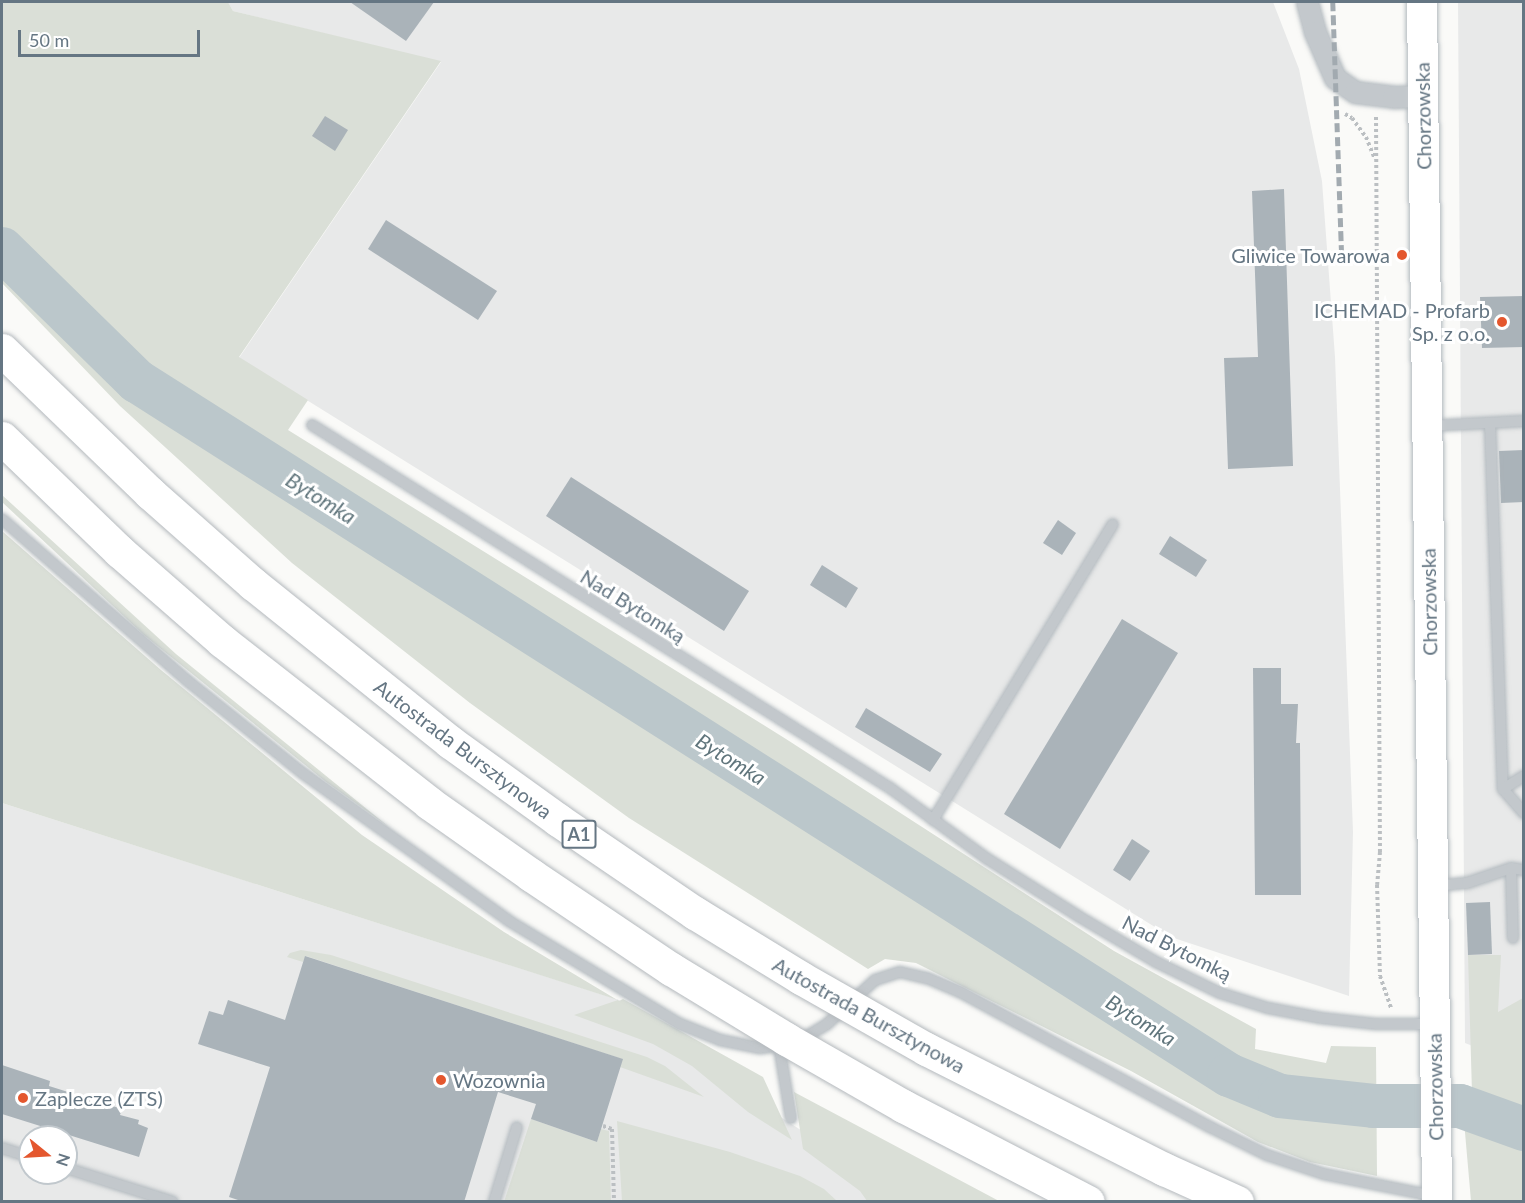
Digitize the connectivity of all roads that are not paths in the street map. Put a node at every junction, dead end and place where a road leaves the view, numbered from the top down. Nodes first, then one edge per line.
1 (1307, 2) edge
2 (1422, 2) edge
3 (1423, 96) junction
4 (2, 350) edge
5 (1524, 421) edge
6 (1490, 423) junction
7 (312, 425) dead end
8 (1427, 426) junction
9 (2, 438) edge
10 (2, 519) edge
11 (1113, 524) dead end
12 (1524, 776) edge
13 (1503, 789) junction
14 (1524, 813) edge
15 (933, 820) junction
16 (1511, 868) junction
17 (1524, 870) edge
18 (1433, 886) junction
19 (1513, 938) dead end
20 (1434, 1037) junction
21 (779, 1045) junction
22 (791, 1118) dead end
23 (517, 1127) dead end
24 (2, 1148) edge
25 (18, 1153) edge
26 (78, 1172) edge
27 (1437, 1191) edge
28 (173, 1202) edge
29 (494, 1202) edge
30 (1088, 1202) edge
31 (1237, 1202) edge

1 - 3 street
2 - 3 main road, Chorzowska
3 - 8 main road, Chorzowska
4 - 31 highway, Autostrada Bursztynowa / A1, bridge
5 - 6 lane
6 - 8 lane
6 - 13 lane
7 - 15 lane, Nad Bytomką
8 - 18 main road, Chorzowska
9 - 30 highway, bridge
10 - 21 lane
11 - 15 lane
12 - 13 lane
13 - 14 lane
15 - 20 lane, Nad Bytomką
16 - 17 lane
16 - 18 lane
16 - 19 lane
18 - 20 main road, Chorzowska
20 - 27 main road, Chorzowska
21 - 22 lane
21 - 27 lane
23 - 29 lane
24 - 25 lane
26 - 28 lane

